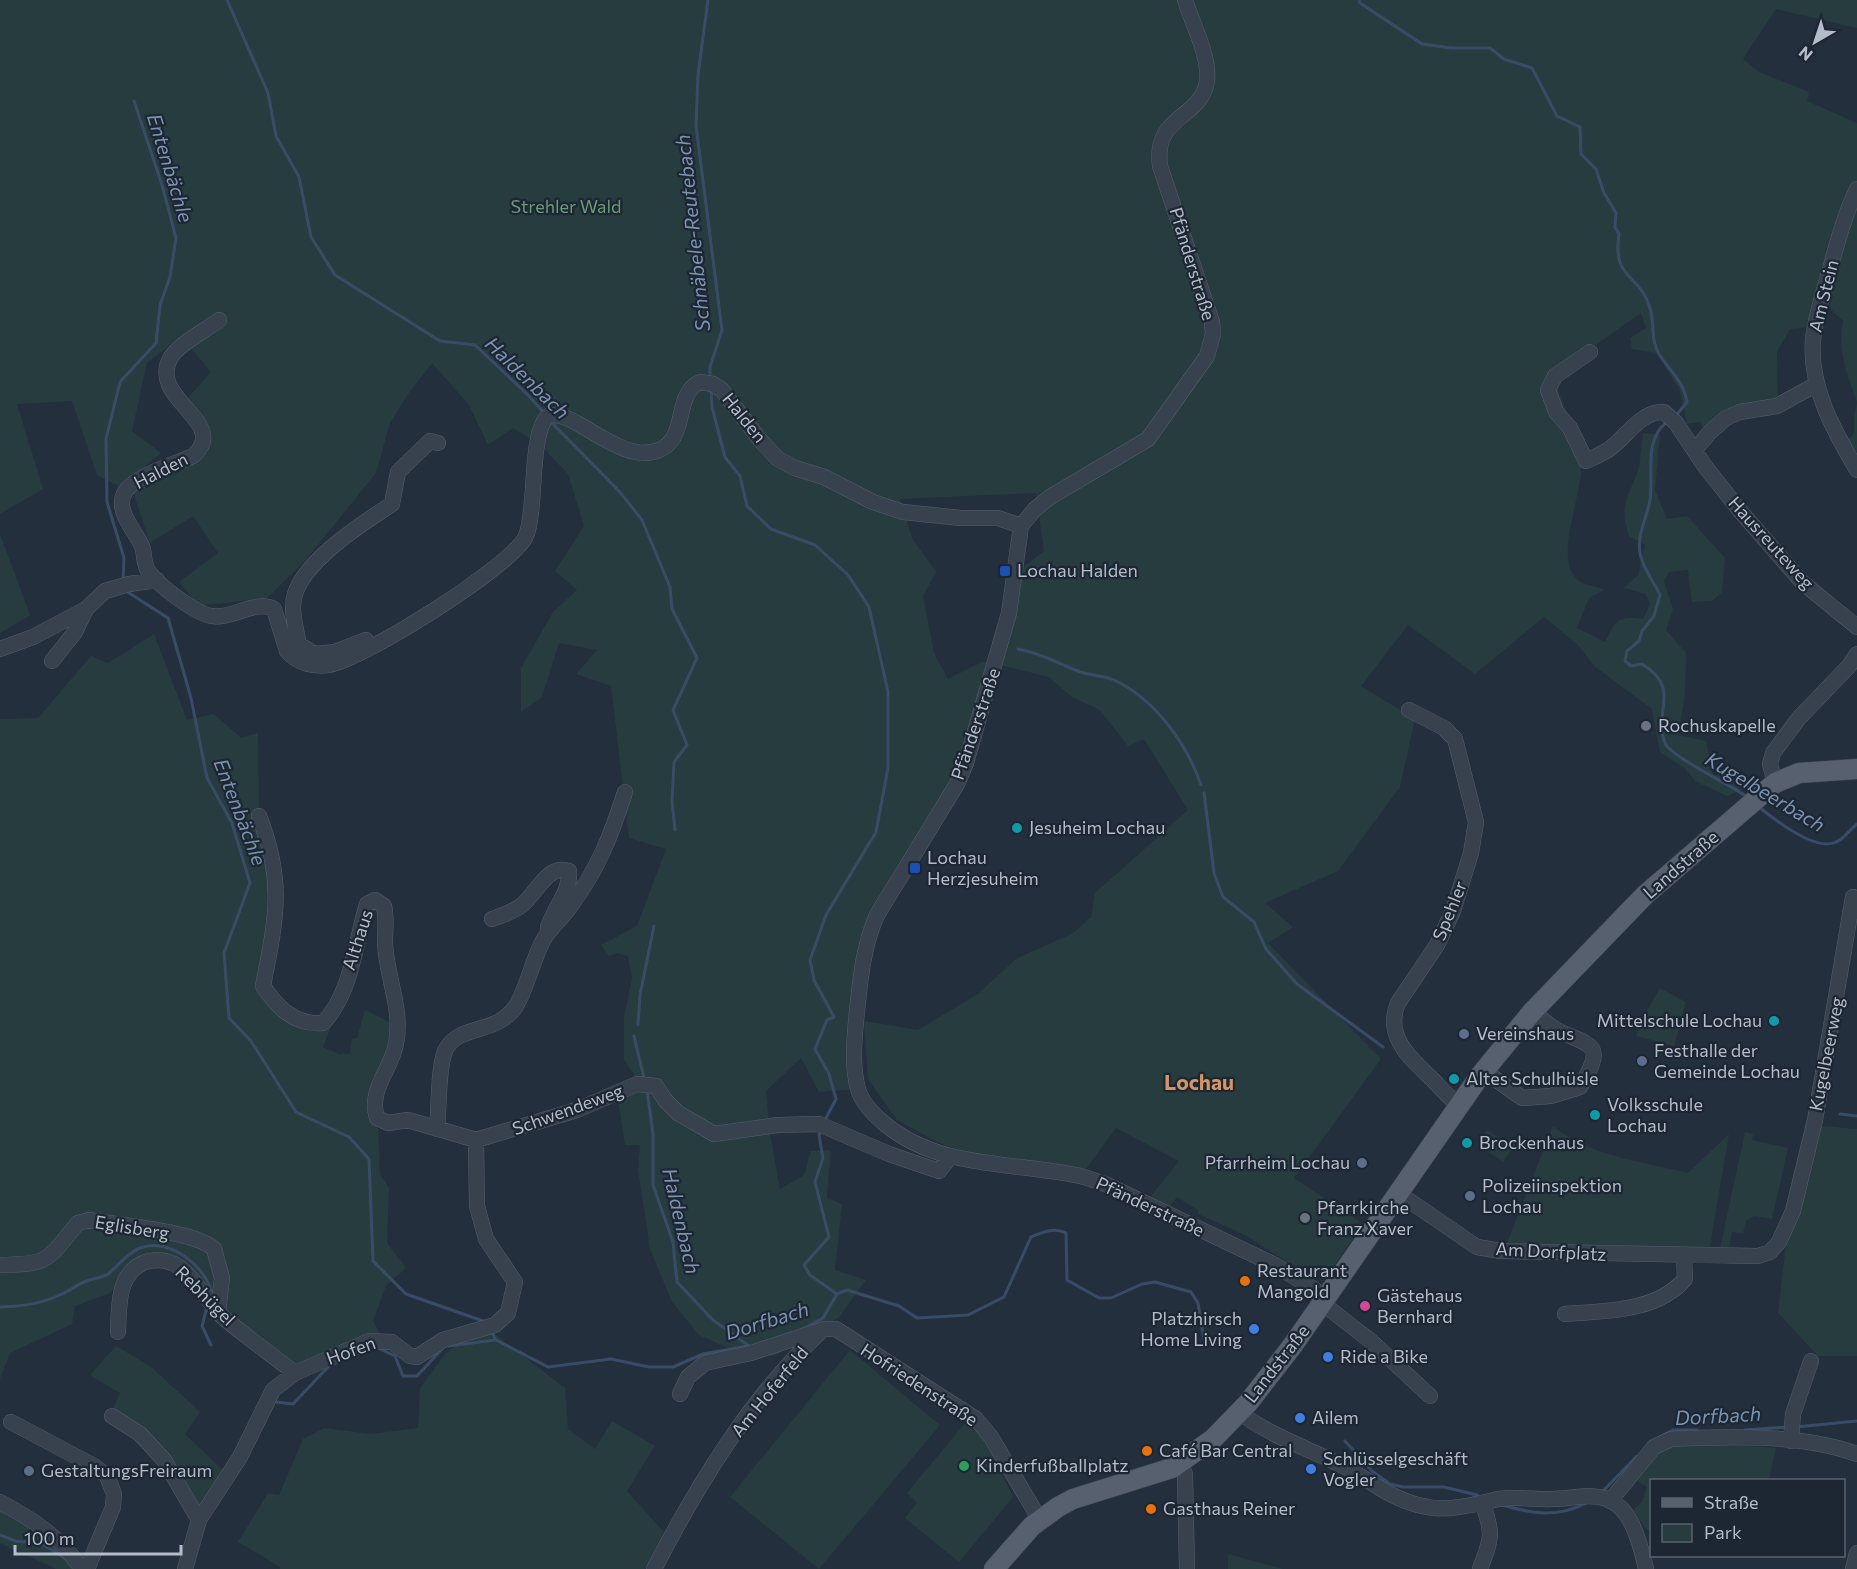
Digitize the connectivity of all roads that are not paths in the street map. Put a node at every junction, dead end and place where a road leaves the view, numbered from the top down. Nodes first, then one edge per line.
1 (1185, 0) edge
2 (1857, 189) edge
3 (219, 320) dead end
4 (1590, 352) dead end
5 (1817, 384) junction
6 (438, 443) dead end
7 (1695, 450) junction
8 (1857, 470) edge
9 (1021, 526) junction
10 (157, 580) junction
11 (86, 609) junction
12 (1857, 627) edge
13 (387, 637) junction
14 (0, 649) edge
15 (1857, 654) edge
16 (52, 661) dead end
17 (1409, 710) dead end
18 (1857, 769) edge
19 (1775, 783) junction
20 (625, 792) dead end
21 (259, 816) dead end
22 (1854, 897) dead end
23 (492, 919) dead end
24 (546, 936) junction
25 (1532, 1012) junction
26 (1484, 1071) junction
27 (1459, 1105) junction
28 (438, 1129) junction
29 (476, 1140) junction
30 (950, 1157) junction
31 (1398, 1193) junction
32 (1793, 1210) joint
33 (1684, 1256) junction
34 (0, 1265) edge
35 (1324, 1302) junction
36 (212, 1304) junction
37 (1565, 1314) dead end
38 (824, 1329) junction
39 (118, 1332) dead end
40 (1811, 1361) dead end
41 (296, 1372) junction
42 (680, 1394) dead end
43 (1430, 1396) dead end
44 (1239, 1412) junction
45 (112, 1416) dead end
46 (11, 1422) dead end
47 (1791, 1432) junction
48 (1857, 1454) edge
49 (1180, 1463) junction
50 (1611, 1501) junction
51 (0, 1502) edge
52 (1483, 1504) junction
53 (199, 1520) junction
54 (1040, 1520) junction
55 (1857, 1553) edge
56 (82, 1569) edge
57 (87, 1569) edge
58 (185, 1569) edge
59 (654, 1569) edge
60 (994, 1569) edge
61 (1187, 1569) edge
62 (1480, 1569) edge
63 (1646, 1569) edge
64 (1853, 1569) edge

1 - 9 street, Pfänderstraße
2 - 5 street, Am Stein
3 - 10 street, Halden
4 - 7 street, Hausreuteweg
5 - 7 street
5 - 8 street, Am Stein
6 - 13 street, Halden
7 - 12 street, Hausreuteweg
9 - 13 street, Halden
9 - 30 street, Pfänderstraße
10 - 11 street
10 - 13 street, Halden
11 - 14 street
11 - 16 street
15 - 19 street
17 - 27 street, Spehler
18 - 19 main road, Landstraße
19 - 25 main road, Landstraße
20 - 24 street
21 - 28 street, Althaus
22 - 32 street, Kugelbeerweg
23 - 24 street
24 - 28 street
25 - 26 main road, Landstraße
25 - 26 street
26 - 27 main road, Landstraße
27 - 31 main road, Landstraße
28 - 29 street, Althaus
29 - 30 street, Schwendeweg
29 - 41 street, Hofen
30 - 35 street, Pfänderstraße
31 - 33 street, Am Dorfplatz
31 - 35 main road, Landstraße
32 - 33 street, Am Dorfplatz
33 - 37 street
34 - 36 street, Eglisberg
35 - 43 street, Pfänderstraße
35 - 44 main road, Landstraße
36 - 39 street, Rebhügel
36 - 41 street, Rebhügel
38 - 42 street, Am Hoferfeld
38 - 54 street, Hofriedenstraße
38 - 59 street, Am Hoferfeld
40 - 47 street
41 - 53 street, Hofen
44 - 49 main road, Landstraße
44 - 52 street
45 - 53 street
46 - 57 street
47 - 48 street
47 - 50 street
49 - 54 main road, Landstraße
49 - 61 street
50 - 52 street
50 - 63 street
51 - 56 street
52 - 62 street
53 - 58 street, Hofen
54 - 60 main road
55 - 64 street

